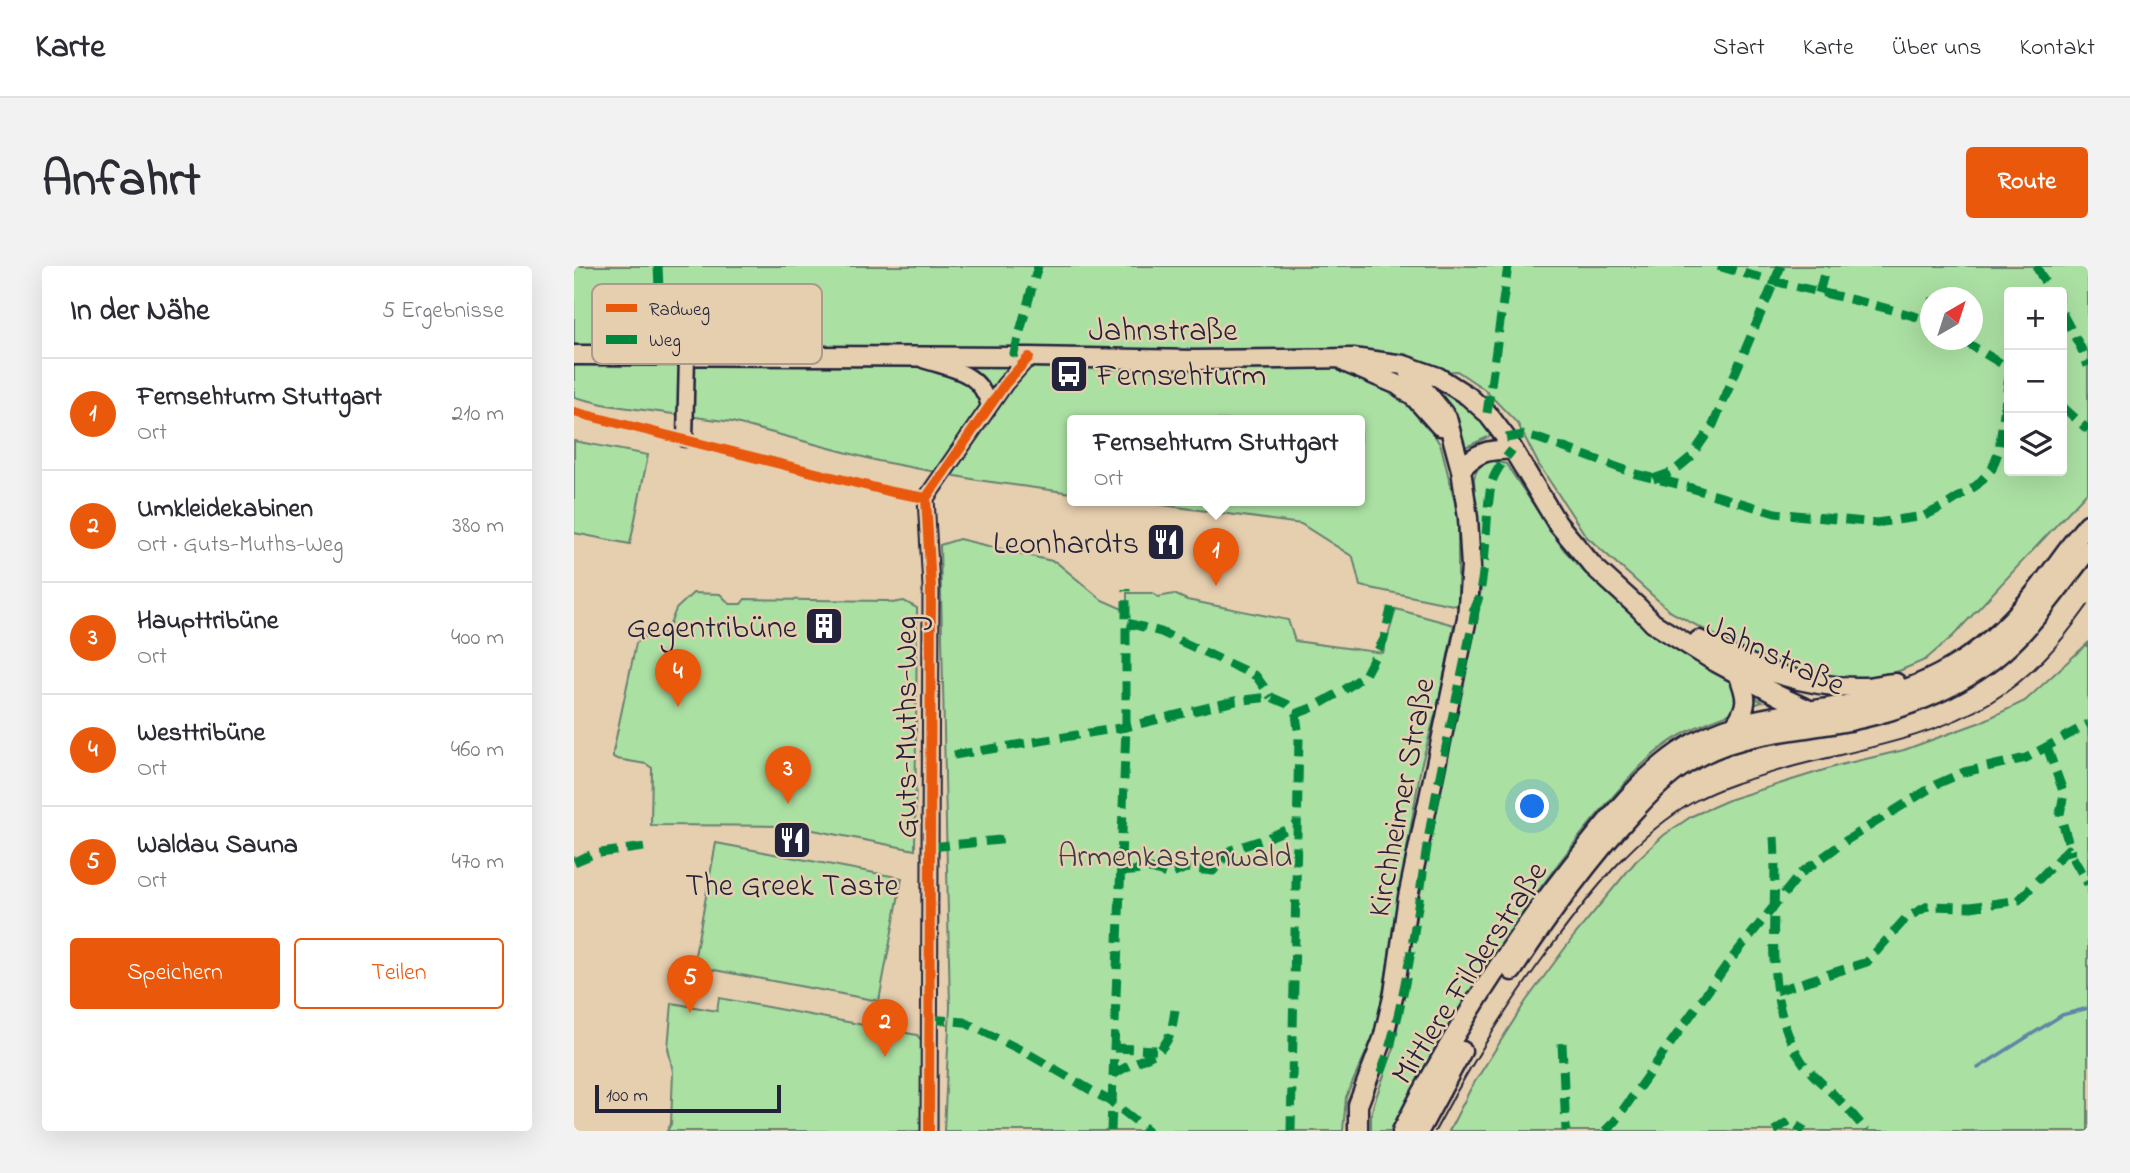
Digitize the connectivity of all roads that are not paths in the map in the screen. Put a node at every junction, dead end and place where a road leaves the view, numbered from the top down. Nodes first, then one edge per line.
1 (574, 355) edge
2 (592, 355) edge
3 (822, 357) edge
4 (916, 357) junction
5 (1029, 357) junction
6 (1336, 359) junction
7 (687, 364) edge
8 (1404, 365) junction
9 (989, 406) junction
10 (1450, 435) junction
11 (685, 439) dead end
12 (1512, 450) junction
13 (1461, 470) junction
14 (2088, 524) edge
15 (2088, 550) edge
16 (1639, 607) junction
17 (1739, 676) junction
18 (1913, 687) junction
19 (1808, 710) junction
20 (1850, 721) junction
21 (1735, 725) junction
22 (929, 1131) edge
23 (1358, 1131) edge
24 (1402, 1131) edge
25 (1419, 1131) edge

1 - 2 main road, Jahnstraße
3 - 4 main road, Jahnstraße
4 - 5 main road, Jahnstraße
4 - 9 street
5 - 6 main road, Jahnstraße
5 - 9 street, Guts-Muths-Weg
6 - 8 main road, Jahnstraße
6 - 10 main road, Kirchheimer Straße
7 - 11 street
8 - 10 main road, Kirchheimer Straße
8 - 12 main road, Jahnstraße
9 - 22 street, Guts-Muths-Weg
10 - 13 main road, Kirchheimer Straße
12 - 13 main road
12 - 16 main road, Jahnstraße
13 - 23 main road, Kirchheimer Straße
14 - 18 main road
15 - 20 main road, Jahnstraße
16 - 17 main road, Jahnstraße
16 - 18 main road, Jahnstraße
17 - 19 main road, Jahnstraße
17 - 21 main road
18 - 19 main road, Mittlere Filderstraße
19 - 20 main road, Jahnstraße
19 - 21 main road, Mittlere Filderstraße
20 - 25 main road, Mittlere Filderstraße
21 - 24 main road, Mittlere Filderstraße

